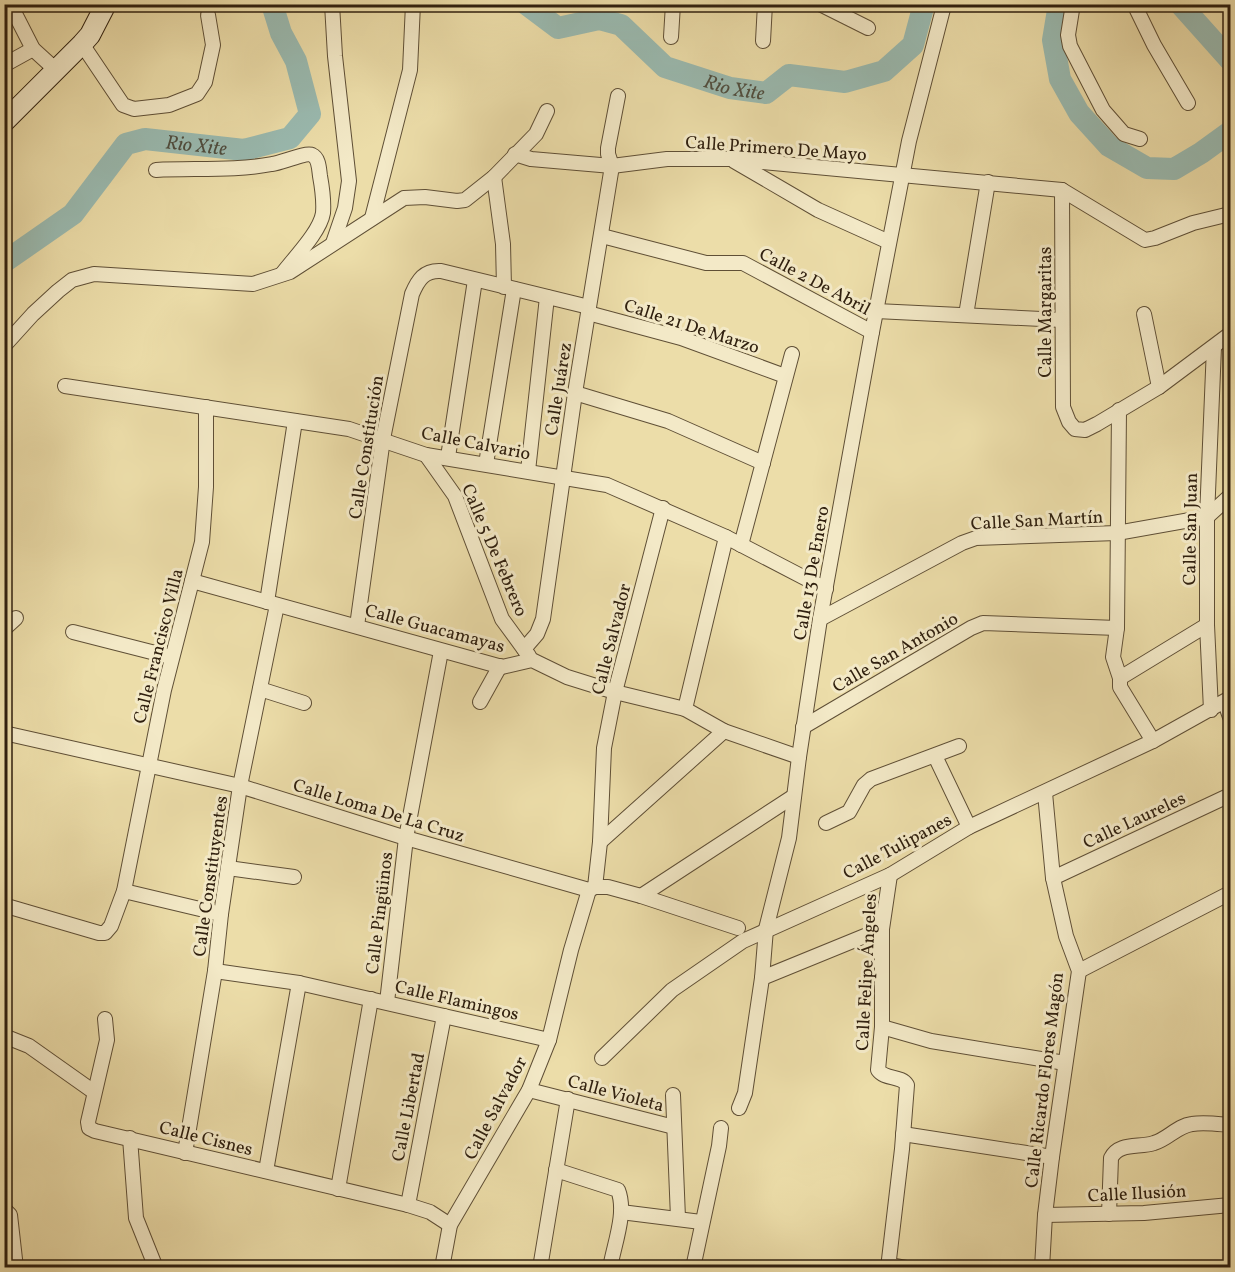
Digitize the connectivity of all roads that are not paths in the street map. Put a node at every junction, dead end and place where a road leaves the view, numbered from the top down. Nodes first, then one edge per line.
1 (10, 4) edge
2 (106, 4) edge
3 (332, 4) edge
4 (414, 4) edge
5 (673, 4) edge
6 (765, 4) edge
7 (820, 4) edge
8 (1073, 4) edge
9 (1134, 4) edge
10 (944, 9) dead end
11 (208, 15) dead end
12 (868, 28) dead end
13 (671, 37) dead end
14 (763, 42) dead end
15 (82, 44) junction
16 (33, 49) junction
17 (4, 65) edge
18 (56, 70) junction
19 (618, 96) dead end
20 (1188, 103) dead end
21 (547, 111) dead end
22 (4, 122) edge
23 (1140, 139) dead end
24 (515, 154) junction
25 (730, 159) junction
26 (612, 166) junction
27 (156, 170) dead end
28 (902, 176) junction
29 (494, 177) junction
30 (988, 182) junction
31 (1062, 190) junction
32 (1230, 214) edge
33 (372, 218) junction
34 (602, 236) junction
35 (889, 242) junction
36 (333, 243) junction
37 (421, 276) joint
38 (279, 277) junction
39 (475, 280) junction
40 (509, 288) junction
41 (547, 297) junction
42 (588, 310) junction
43 (876, 311) junction
44 (1144, 314) dead end
45 (966, 315) junction
46 (1062, 320) junction
47 (872, 332) junction
48 (1230, 334) edge
49 (4, 346) edge
50 (1214, 347) junction
51 (792, 354) dead end
52 (785, 376) junction
53 (65, 386) dead end
54 (1160, 387) junction
55 (575, 393) junction
56 (206, 407) junction
57 (1119, 410) junction
58 (295, 421) junction
59 (383, 439) junction
60 (426, 455) junction
61 (448, 457) junction
62 (486, 464) junction
63 (763, 464) junction
64 (528, 471) junction
65 (563, 477) junction
66 (1230, 496) edge
67 (663, 508) junction
68 (1207, 517) junction
69 (1117, 533) junction
70 (726, 537) junction
71 (741, 545) junction
72 (192, 581) junction
73 (826, 589) junction
74 (272, 603) junction
75 (15, 618) dead end
76 (820, 619) junction
77 (1207, 625) junction
78 (357, 626) junction
79 (1117, 628) junction
80 (4, 629) edge
81 (73, 632) dead end
82 (441, 651) junction
83 (528, 654) junction
84 (171, 657) junction
85 (500, 666) junction
86 (1120, 678) junction
87 (260, 689) junction
88 (615, 692) junction
89 (1228, 701) edge
90 (480, 702) dead end
91 (304, 704) dead end
92 (685, 709) junction
93 (1211, 710) junction
94 (1230, 717) edge
95 (803, 727) junction
96 (724, 730) junction
97 (4, 733) edge
98 (1153, 741) junction
99 (958, 746) dead end
100 (934, 756) junction
101 (799, 757) junction
102 (148, 766) junction
103 (240, 786) junction
104 (1045, 793) junction
105 (1230, 795) edge
106 (794, 796) junction
107 (826, 823) dead end
108 (969, 827) junction
109 (406, 838) junction
110 (600, 842) junction
111 (228, 868) junction
112 (890, 874) junction
113 (294, 877) dead end
114 (1053, 879) junction
115 (592, 889) junction
116 (124, 891) junction
117 (1230, 892) edge
118 (641, 896) junction
119 (10, 907) dead end
120 (221, 914) junction
121 (738, 928) dead end
122 (766, 929) junction
123 (882, 929) junction
124 (215, 971) junction
125 (1079, 971) junction
126 (762, 978) junction
127 (299, 983) junction
128 (371, 999) junction
129 (387, 1002) junction
130 (444, 1016) junction
131 (105, 1019) dead end
132 (882, 1028) junction
133 (4, 1036) edge
134 (549, 1040) junction
135 (602, 1058) dead end
136 (1065, 1063) junction
137 (529, 1090) junction
138 (94, 1092) junction
139 (673, 1095) dead end
140 (568, 1099) junction
141 (739, 1108) dead end
142 (1230, 1125) edge
143 (674, 1126) junction
144 (721, 1128) dead end
145 (903, 1134) junction
146 (130, 1138) junction
147 (184, 1153) junction
148 (1052, 1156) junction
149 (556, 1170) junction
150 (266, 1171) junction
151 (338, 1189) junction
152 (408, 1205) junction
153 (1230, 1205) edge
154 (5, 1209) edge
155 (621, 1212) junction
156 (1109, 1214) junction
157 (1045, 1215) junction
158 (678, 1218) junction
159 (701, 1222) junction
160 (450, 1225) junction
161 (889, 1266) edge
162 (16, 1268) edge
163 (156, 1268) edge
164 (442, 1268) edge
165 (540, 1268) edge
166 (610, 1268) edge
167 (693, 1268) edge
168 (906, 1268) edge
169 (1042, 1268) edge

1 - 16 street
2 - 15 street
3 - 36 street
4 - 33 street
5 - 13 street
6 - 14 street
7 - 12 street
8 - 23 street
9 - 20 street
10 - 28 street, Calle 13 De Enero
11 - 15 street
15 - 18 street
16 - 17 street
16 - 18 street
18 - 22 street
19 - 26 street, Calle Juárez
21 - 24 street
24 - 26 street, Calle Primero De Mayo
24 - 29 street
25 - 26 street, Calle Primero De Mayo
25 - 28 street, Calle Primero De Mayo
25 - 35 street
26 - 34 street, Calle Juárez
27 - 38 street
28 - 30 street, Calle Primero De Mayo
28 - 35 street, Calle 13 De Enero
29 - 33 street
29 - 40 street
30 - 31 street, Calle Primero De Mayo
30 - 45 street
31 - 32 street, Calle Primero De Mayo
31 - 46 street, Calle Margaritas
33 - 36 street
34 - 42 street, Calle Juárez
34 - 47 street, Calle 2 De Abril
35 - 43 street, Calle 13 De Enero
36 - 38 street
37 - 39 street, Calle 21 De Marzo
37 - 59 street, Calle Constitución
38 - 49 street
39 - 40 street, Calle 21 De Marzo
39 - 61 street
40 - 41 street, Calle 21 De Marzo
40 - 62 street
41 - 42 street, Calle 21 De Marzo
41 - 64 street
42 - 52 street, Calle 21 De Marzo
42 - 55 street, Calle Juárez
43 - 45 street
43 - 47 street, Calle 13 De Enero
44 - 54 street
45 - 46 street
46 - 57 street, Calle Margaritas
47 - 73 street, Calle 13 De Enero
48 - 50 street
50 - 54 street
50 - 68 street, Calle San Juan
51 - 52 street
52 - 63 street
53 - 56 street, Calle Calvario
54 - 57 street
55 - 63 street
55 - 65 street, Calle Juárez
56 - 58 street, Calle Calvario
56 - 72 street, Calle Francisco Villa
57 - 69 street
58 - 59 street, Calle Calvario
58 - 74 street, Calle Constituyentes
59 - 60 street, Calle Calvario
59 - 78 street, Calle Constitución
60 - 61 street, Calle Calvario
60 - 83 street, Calle 5 De Febrero
61 - 62 street, Calle Calvario
62 - 64 street, Calle Calvario
63 - 71 street
64 - 65 street, Calle Calvario
65 - 67 street, Calle Calvario
65 - 83 street, Calle Juárez
66 - 68 street
67 - 70 street, Calle Calvario
67 - 88 street, Calle Salvador
68 - 69 street, Calle San Martín
68 - 77 street, Calle San Juan
69 - 76 street, Calle San Martín
69 - 79 street
70 - 71 street, Calle Calvario
70 - 92 street
71 - 73 street, Calle Calvario
72 - 74 street, Calle Guacamayas
72 - 84 street, Calle Francisco Villa
73 - 76 street, Calle 13 De Enero
74 - 78 street, Calle Guacamayas
74 - 87 street, Calle Constituyentes
75 - 80 street
76 - 95 street, Calle 13 De Enero
77 - 86 street
77 - 93 street, Calle San Juan
78 - 82 street, Calle Guacamayas
79 - 86 street
79 - 95 street, Calle San Antonio
81 - 84 street
82 - 85 street, Calle Guacamayas
82 - 109 street, Calle Pingüinos
83 - 85 street, Calle Guacamayas
83 - 88 street
84 - 102 street, Calle Francisco Villa
85 - 90 street
86 - 98 street
87 - 91 street
87 - 103 street, Calle Constituyentes
88 - 92 street
88 - 110 street, Calle Salvador
89 - 93 street, Calle Tulipanes
89 - 94 street
92 - 96 street
93 - 98 street, Calle Tulipanes
95 - 101 street, Calle 13 De Enero
96 - 101 street
96 - 110 street
97 - 102 street, Calle Loma De La Cruz
98 - 104 street, Calle Tulipanes
99 - 100 street
100 - 107 street
100 - 108 street
101 - 106 street, Calle 13 De Enero
102 - 103 street, Calle Loma De La Cruz
102 - 116 street, Calle Francisco Villa
103 - 109 street, Calle Loma De La Cruz
103 - 111 street, Calle Constituyentes
104 - 108 street, Calle Tulipanes
104 - 114 street, Calle Ricardo Flores Magón
105 - 114 street, Calle Laureles
106 - 118 street
106 - 122 street, Calle 13 De Enero
108 - 112 street, Calle Tulipanes
109 - 115 street, Calle Loma De La Cruz
109 - 129 street, Calle Pingüinos
110 - 115 street, Calle Salvador
111 - 113 street
111 - 120 street, Calle Constituyentes
112 - 122 street, Calle Tulipanes
112 - 123 street, Calle Felipe Ángeles
114 - 125 street, Calle Ricardo Flores Magón
115 - 118 street, Calle Loma De La Cruz
115 - 134 street, Calle Salvador
116 - 119 street, Calle Francisco Villa
116 - 120 street
117 - 125 street
118 - 121 street, Calle Loma De La Cruz
120 - 124 street, Calle Constituyentes
122 - 126 street, Calle 13 De Enero
122 - 135 street, Calle Tulipanes
123 - 126 street
123 - 132 street, Calle Felipe Ángeles
124 - 127 street, Calle Flamingos
124 - 147 street, Calle Constituyentes
125 - 136 street, Calle Ricardo Flores Magón
126 - 141 street, Calle 13 De Enero
127 - 128 street, Calle Flamingos
127 - 150 street
128 - 129 street, Calle Flamingos
128 - 151 street
129 - 130 street, Calle Flamingos
130 - 134 street, Calle Flamingos
130 - 152 street, Calle Libertad
131 - 138 street
132 - 136 street
132 - 145 street, Calle Felipe Ángeles
133 - 138 street
134 - 137 street, Calle Salvador
136 - 148 street, Calle Ricardo Flores Magón
137 - 140 street, Calle Violeta
137 - 160 street, Calle Salvador
138 - 146 street, Calle Cisnes
139 - 143 street
140 - 143 street, Calle Violeta
140 - 149 street
142 - 156 street
143 - 158 street, Calle Violeta
144 - 159 street
145 - 148 street
145 - 161 street, Calle Felipe Ángeles
146 - 147 street, Calle Cisnes
146 - 163 street
147 - 150 street, Calle Cisnes
148 - 157 street, Calle Ricardo Flores Magón
149 - 155 street
149 - 165 street
150 - 151 street, Calle Cisnes
151 - 152 street, Calle Cisnes
152 - 160 street, Calle Cisnes
153 - 156 street, Calle Ilusión
154 - 162 street
155 - 158 street
155 - 166 street
156 - 157 street, Calle Ilusión
157 - 169 street, Calle Ricardo Flores Magón
158 - 159 street
159 - 167 street
160 - 164 street, Calle Salvador
161 - 168 street

